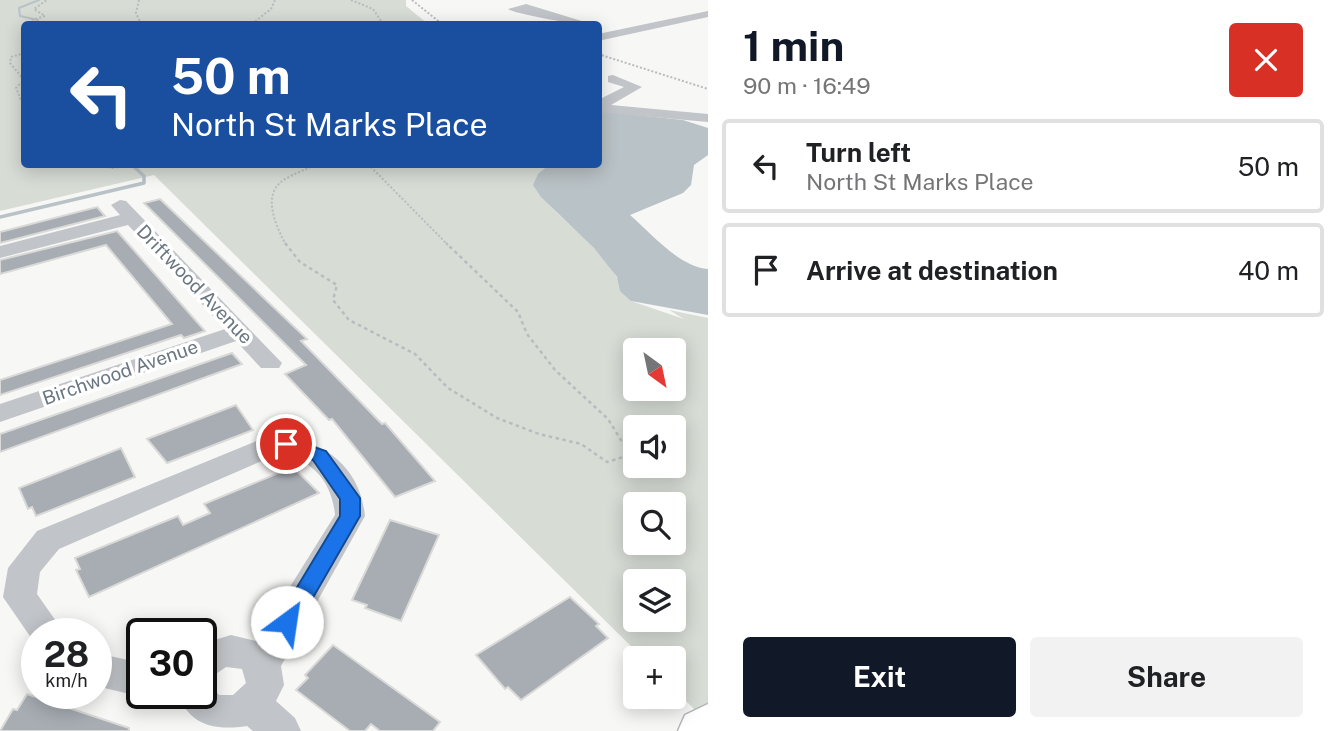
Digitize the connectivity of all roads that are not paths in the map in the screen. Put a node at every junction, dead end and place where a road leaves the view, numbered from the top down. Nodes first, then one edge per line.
1 (536, 11) dead end
2 (708, 15) edge
3 (571, 21) edge
4 (602, 31) edge
5 (614, 35) junction
6 (602, 37) edge
7 (613, 79) dead end
8 (602, 106) edge
9 (602, 108) edge
10 (708, 118) edge
11 (0, 252) edge
12 (240, 332) junction
13 (270, 363) dead end
14 (0, 413) edge
15 (36, 618) edge
16 (217, 654) edge
17 (262, 664) junction
18 (252, 705) junction
19 (210, 709) edge
20 (708, 727) edge
21 (281, 731) edge
22 (702, 731) edge

1 - 3 street
2 - 5 street
4 - 5 street
5 - 6 street
7 - 8 street
9 - 10 street
11 - 12 street, Driftwood Avenue
12 - 13 street, Driftwood Avenue
12 - 14 street, Birchwood Avenue
15 - 17 street
16 - 17 street
17 - 18 street
18 - 19 street
18 - 21 street
20 - 22 main road

